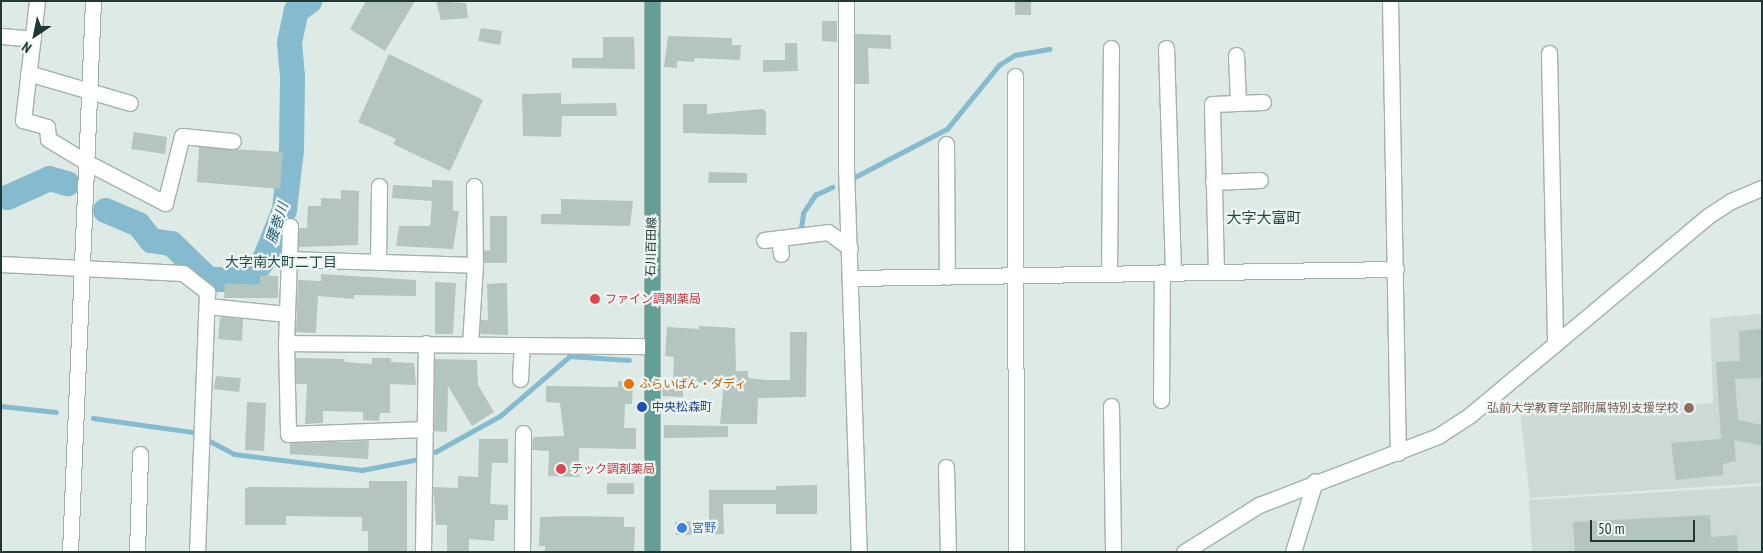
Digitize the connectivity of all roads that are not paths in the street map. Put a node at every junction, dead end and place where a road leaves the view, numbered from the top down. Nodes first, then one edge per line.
1 (37, 1) edge
2 (93, 1) edge
3 (652, 1) edge
4 (846, 1) edge
5 (1390, 1) edge
6 (1, 36) edge
7 (33, 39) junction
8 (1111, 48) dead end
9 (1166, 48) dead end
10 (1549, 53) dead end
11 (1236, 55) dead end
12 (28, 73) junction
13 (1015, 76) dead end
14 (90, 92) junction
15 (1263, 102) dead end
16 (130, 103) dead end
17 (1238, 103) junction
18 (233, 141) dead end
19 (946, 144) dead end
20 (88, 163) junction
21 (1260, 180) dead end
22 (1213, 182) junction
23 (379, 186) dead end
24 (474, 186) dead end
25 (1762, 188) edge
26 (290, 226) dead end
27 (779, 238) junction
28 (764, 240) dead end
29 (850, 248) junction
30 (781, 254) dead end
31 (288, 260) junction
32 (378, 262) junction
33 (1, 264) edge
34 (475, 265) junction
35 (82, 268) junction
36 (1396, 269) junction
37 (1216, 270) junction
38 (1167, 271) junction
39 (1110, 274) junction
40 (947, 276) junction
41 (1016, 276) junction
42 (852, 278) junction
43 (207, 306) junction
44 (287, 314) junction
45 (286, 343) junction
46 (426, 343) junction
47 (470, 344) junction
48 (522, 344) junction
49 (1555, 344) junction
50 (650, 346) junction
51 (520, 379) dead end
52 (1161, 400) dead end
53 (1111, 406) dead end
54 (424, 429) junction
55 (523, 433) dead end
56 (1398, 453) junction
57 (140, 454) dead end
58 (946, 467) dead end
59 (1315, 480) junction
60 (70, 552) edge
61 (137, 552) edge
62 (197, 552) edge
63 (423, 552) edge
64 (522, 552) edge
65 (652, 552) edge
66 (859, 552) edge
67 (948, 552) edge
68 (1016, 552) edge
69 (1113, 552) edge
70 (1184, 552) edge
71 (1293, 552) edge

1 - 7 street
2 - 14 street
3 - 50 main road, 石川百田線
4 - 29 street
5 - 36 street
6 - 7 street
7 - 12 street
8 - 39 street
9 - 38 street
10 - 49 street
11 - 17 street
12 - 14 street
12 - 20 street
13 - 41 street
14 - 16 street
14 - 20 street
15 - 17 street
17 - 22 street
18 - 20 street
19 - 40 street
20 - 35 street
21 - 22 street
22 - 37 street
23 - 32 street
24 - 34 street
25 - 49 street
26 - 31 street
27 - 28 street
27 - 29 street
27 - 30 street
29 - 42 street
31 - 32 street
31 - 44 street
32 - 34 street
33 - 35 street
34 - 47 street
35 - 43 street
35 - 60 street
36 - 37 street
36 - 56 street
37 - 38 street
38 - 39 street
38 - 52 street
39 - 41 street
40 - 41 street
40 - 42 street
41 - 68 street
42 - 66 street
43 - 44 street
43 - 62 street
44 - 45 street
45 - 46 street
45 - 54 street
46 - 47 street
46 - 54 street
47 - 48 street
48 - 50 street
48 - 51 street
49 - 56 street
50 - 65 main road, 石川百田線
53 - 69 street
54 - 63 street
55 - 64 street
56 - 59 street
57 - 61 street
58 - 67 street
59 - 70 street
59 - 71 street

